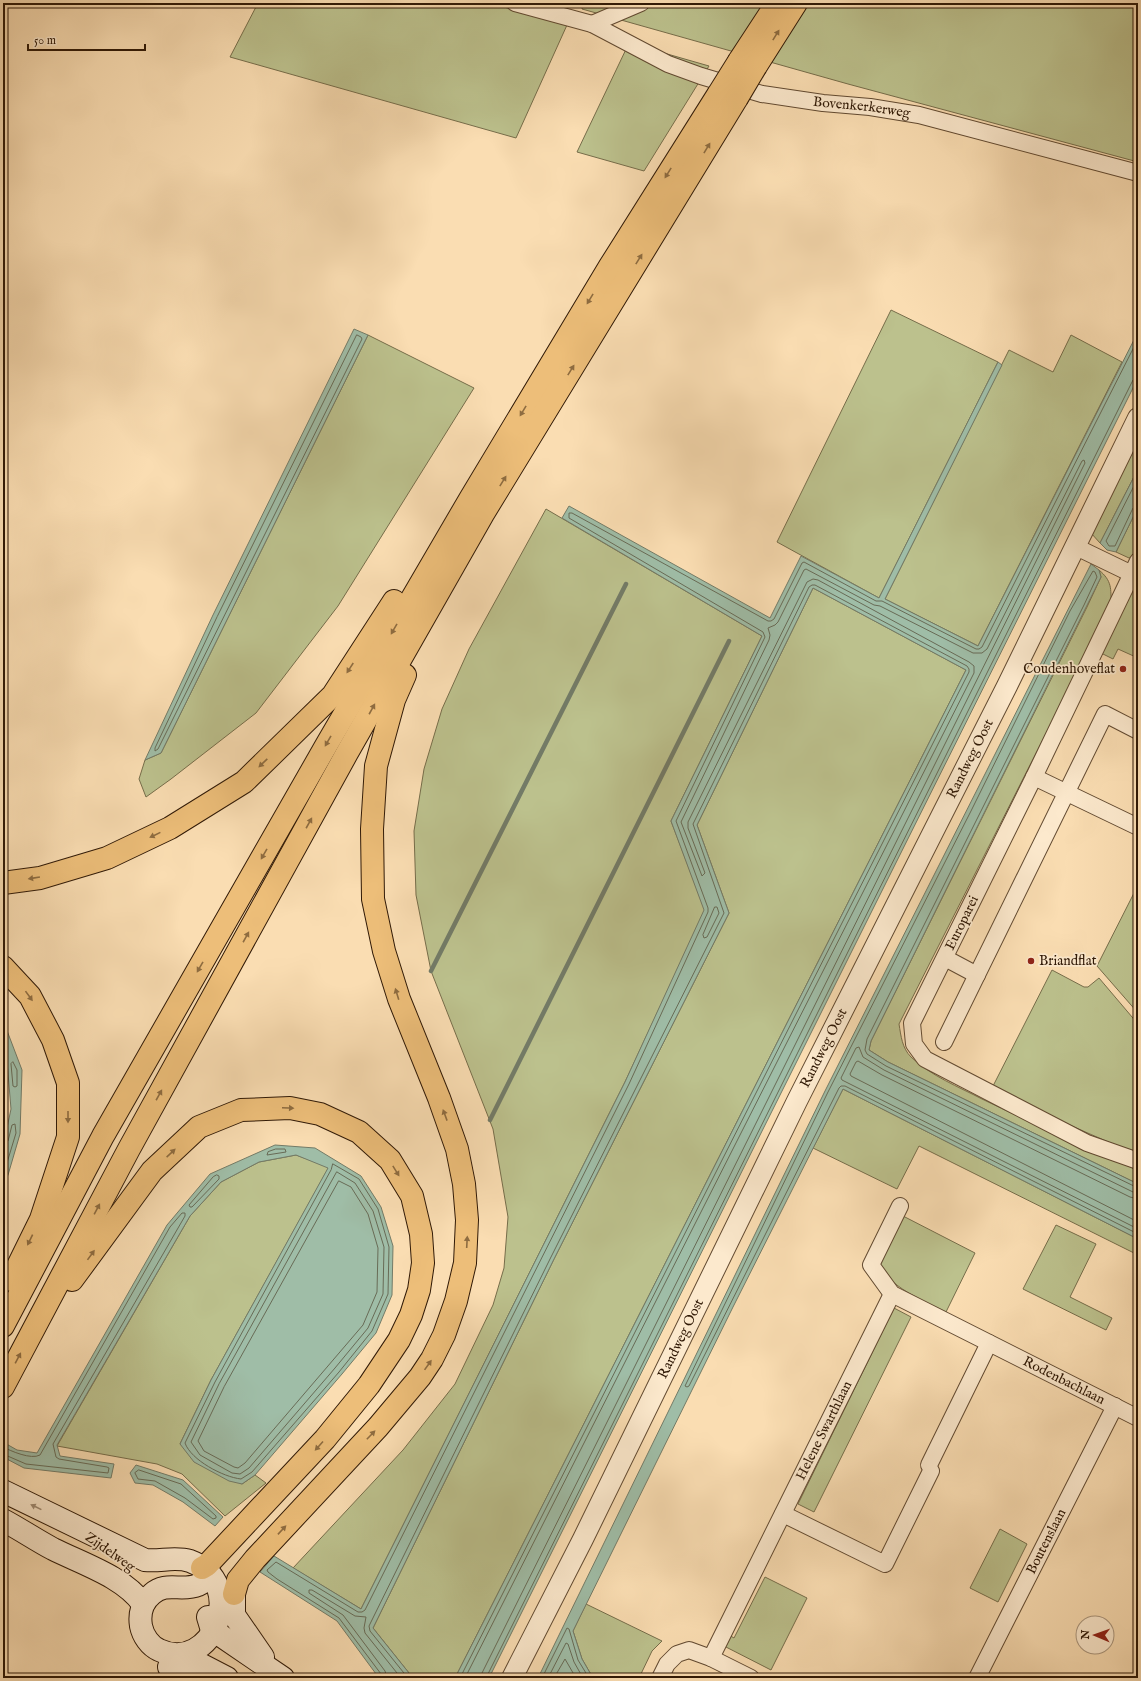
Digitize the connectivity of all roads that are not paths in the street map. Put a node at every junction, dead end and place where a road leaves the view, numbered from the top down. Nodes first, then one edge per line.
1 (515, 3) edge
2 (641, 3) edge
3 (777, 3) edge
4 (796, 3) edge
5 (592, 24) junction
6 (748, 64) junction
7 (1138, 173) edge
8 (1138, 418) edge
9 (476, 506) junction
10 (1074, 546) junction
11 (1135, 567) edge
12 (1138, 731) edge
13 (1034, 777) junction
14 (1068, 792) junction
15 (1138, 827) edge
16 (3, 883) edge
17 (945, 958) junction
18 (3, 967) edge
19 (977, 975) junction
20 (944, 1042) dead end
21 (1138, 1161) edge
22 (900, 1206) dead end
23 (892, 1294) junction
24 (3, 1296) edge
25 (3, 1326) edge
26 (33, 1330) junction
27 (989, 1343) junction
28 (3, 1387) edge
29 (1114, 1406) junction
30 (1138, 1418) edge
31 (3, 1491) edge
32 (783, 1514) junction
33 (3, 1520) edge
34 (153, 1569) junction
35 (206, 1579) junction
36 (135, 1602) junction
37 (217, 1623) junction
38 (192, 1657) junction
39 (711, 1658) junction
40 (278, 1674) edge
41 (227, 1678) edge
42 (237, 1678) edge
43 (512, 1678) edge
44 (660, 1678) edge
45 (750, 1678) edge
46 (977, 1678) edge

1 - 5 street, Bovenkerkerweg
2 - 5 street
3 - 6 highway
6 -> 4 highway
5 - 7 street, Bovenkerkerweg
6 - 9 highway, bridge
8 - 10 street, Randweg Oost
9 -> 16 highway
9 -> 25 highway
26 -> 9 highway
35 -> 9 highway
10 - 11 street, Europarei
10 - 43 street, Randweg Oost
11 - 13 street, Europarei
12 - 14 street
13 - 14 street
13 - 17 street, Europarei
14 - 15 street
14 - 19 street
17 - 19 street
17 - 21 street, Europarei
18 -> 24 highway
19 - 20 street
22 - 23 street
23 - 27 street, Rodenbachlaan
23 - 32 street, Helene Swarthlaan
28 -> 26 highway
26 -> 35 highway
27 - 29 street, Rodenbachlaan
27 - 32 street
29 - 30 street, Rodenbachlaan
29 - 46 street, Boutenslaan
34 -> 31 main road, Zijdelweg
32 - 39 street, Helene Swarthlaan
33 - 36 main road, Zijdelweg
34 - 35 main road
34 - 36 main road
35 - 36 main road
35 - 37 main road
35 - 40 main road
36 - 38 main road
37 - 38 main road
37 - 40 main road
38 - 41 main road
38 - 42 main road
39 - 44 street
39 - 45 street

